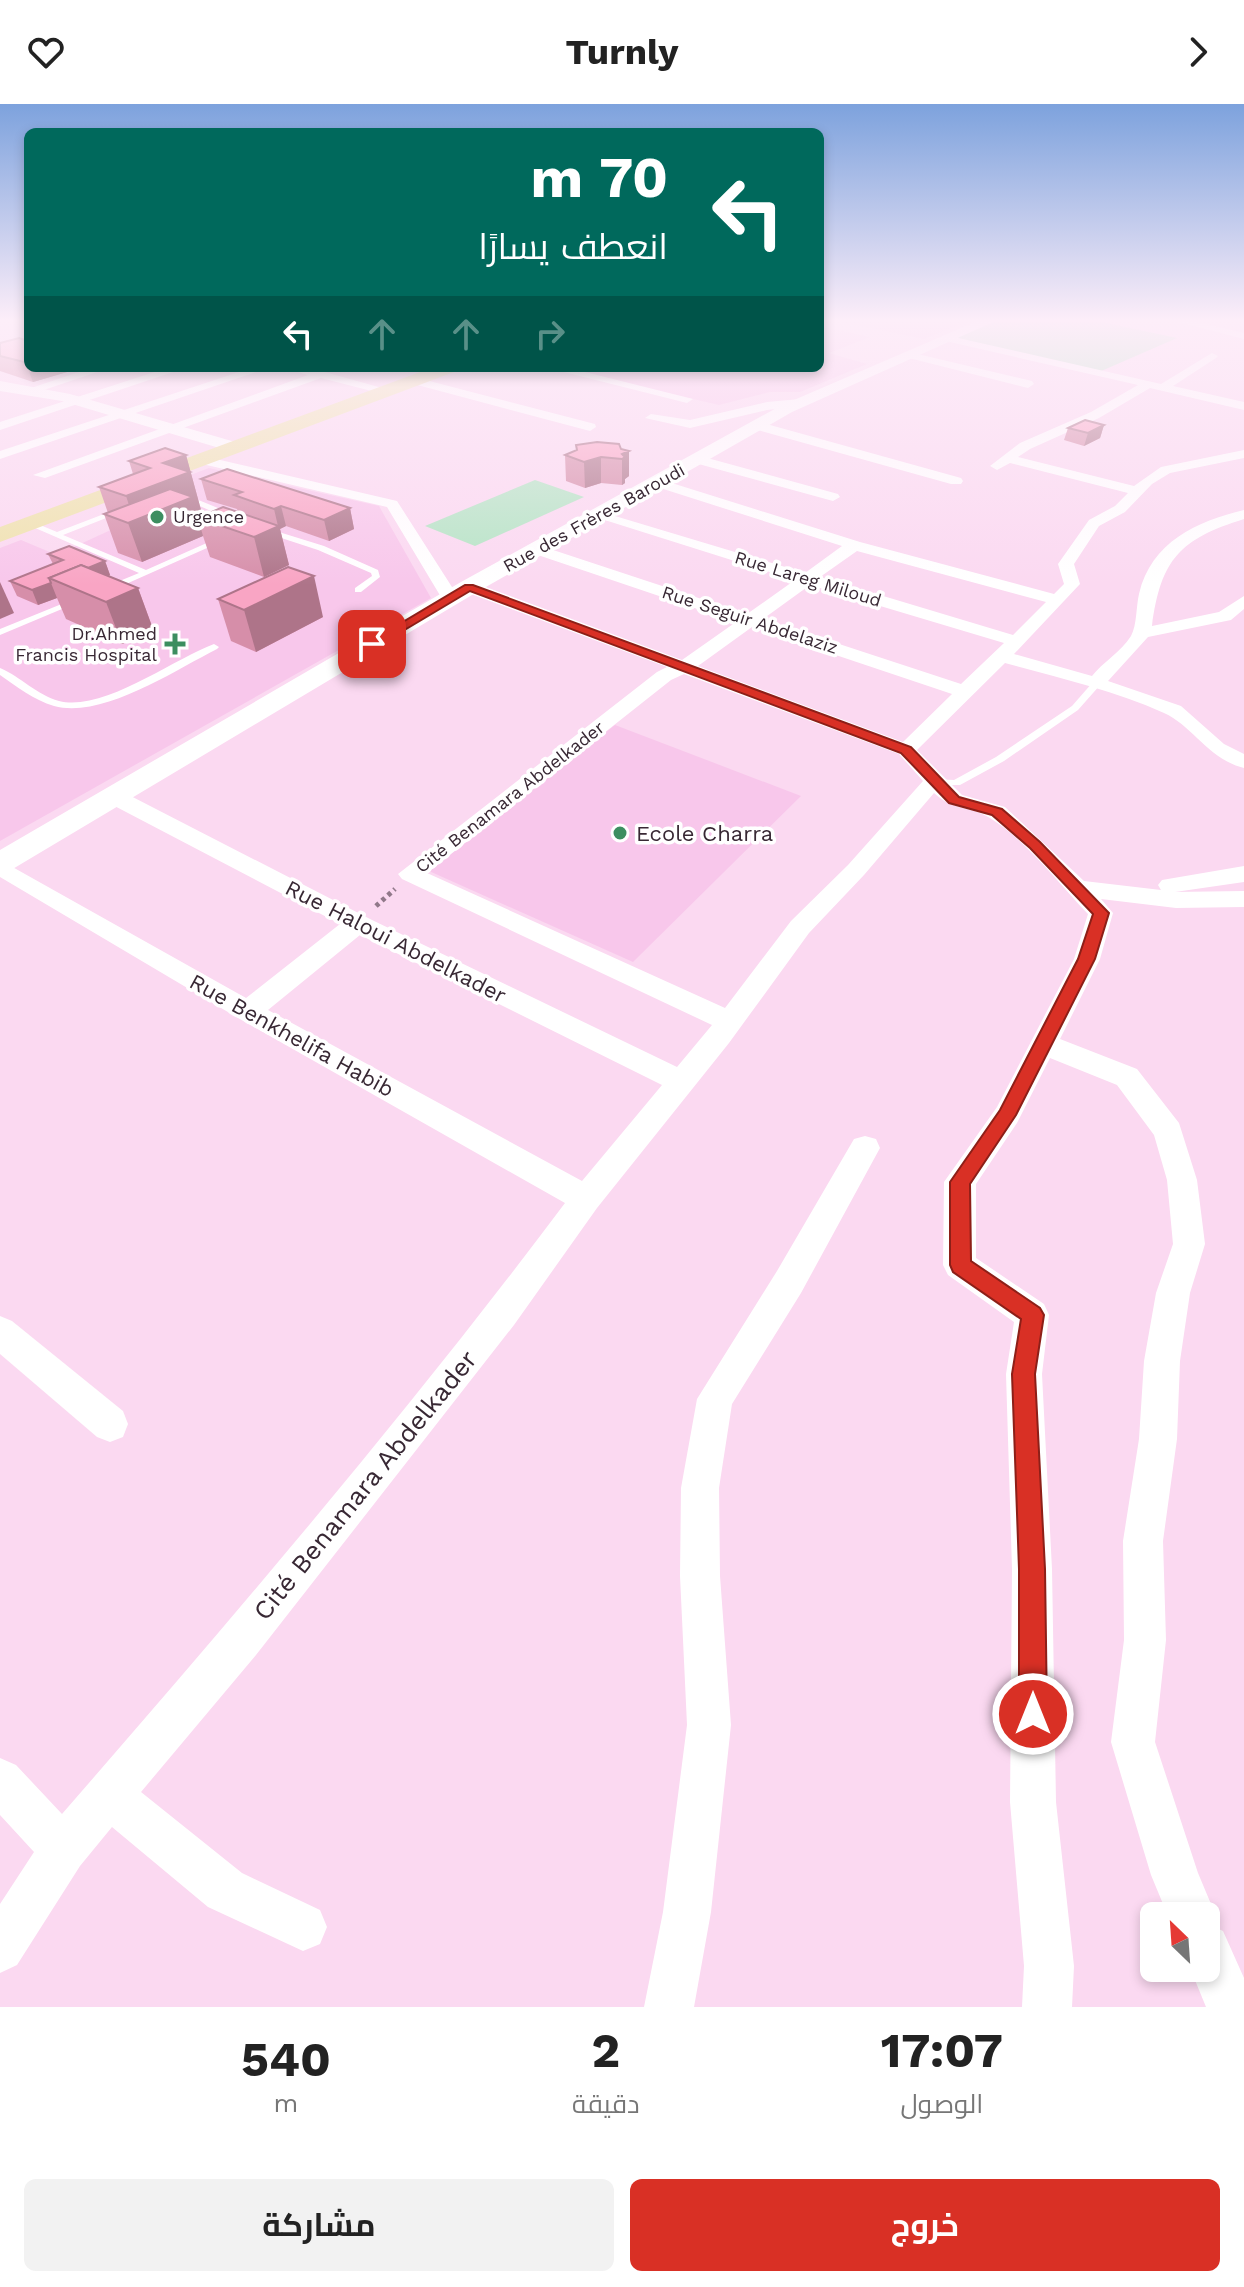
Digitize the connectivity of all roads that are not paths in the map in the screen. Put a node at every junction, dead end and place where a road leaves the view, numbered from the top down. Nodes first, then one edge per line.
1 (55, 408) edge
2 (92, 408) edge
3 (143, 408) edge
4 (227, 408) edge
5 (342, 408) edge
6 (526, 408) edge
7 (759, 408) edge
8 (791, 408) edge
9 (1107, 408) edge
10 (119, 416) junction
11 (651, 418) dead end
12 (0, 426) edge
13 (759, 426) junction
14 (590, 427) dead end
15 (165, 430) junction
16 (221, 453) junction
17 (1244, 454) edge
18 (0, 455) edge
19 (700, 460) junction
20 (40, 475) dead end
21 (956, 481) dead end
22 (659, 483) junction
23 (1138, 491) junction
24 (833, 497) dead end
25 (196, 501) dead end
26 (133, 507) edge
27 (1244, 514) edge
28 (600, 516) junction
29 (238, 520) edge
30 (30, 524) junction
31 (252, 526) edge
32 (0, 535) edge
33 (57, 535) junction
34 (226, 537) edge
35 (854, 545) junction
36 (535, 549) junction
37 (147, 573) junction
38 (808, 579) junction
39 (358, 590) dead end
40 (103, 591) edge
41 (460, 593) junction
42 (88, 597) edge
43 (1057, 600) junction
44 (1244, 601) edge
45 (1225, 616) junction
46 (752, 621) junction
47 (1244, 622) edge
48 (0, 632) edge
49 (1142, 633) junction
50 (214, 647) dead end
51 (1008, 648) junction
52 (686, 666) junction
53 (0, 671) edge
54 (1096, 684) junction
55 (965, 692) junction
56 (906, 750) junction
57 (1244, 762) edge
58 (935, 782) junction
59 (113, 796) junction
60 (0, 865) edge
61 (1244, 874) edge
62 (1077, 888) junction
63 (1148, 896) junction
64 (1244, 899) edge
65 (358, 923) junction
66 (248, 1011) junction
67 (729, 1021) junction
68 (1042, 1043) junction
69 (682, 1082) junction
70 (865, 1148) dead end
71 (586, 1199) junction
72 (0, 1332) edge
73 (110, 1424) dead end
74 (0, 1781) edge
75 (109, 1795) junction
76 (63, 1849) junction
77 (1186, 1902) edge
78 (303, 1927) dead end
79 (0, 1948) edge
80 (1220, 1981) edge
81 (669, 2007) edge
82 (1047, 2007) edge
83 (1231, 2007) edge

1 - 12 street
2 - 10 street
3 - 10 street
4 - 15 street
5 - 16 main road
6 - 14 street
7 - 11 street
8 - 13 street, Rue des Frères Baroudi
9 - 23 street
10 - 15 street
10 - 18 street
13 - 19 street, Rue des Frères Baroudi
13 - 21 street
15 - 16 street
15 - 20 street
16 - 30 main road
16 - 41 street
17 - 23 street
19 - 22 street, Rue des Frères Baroudi
19 - 24 street
22 - 28 street, Rue des Frères Baroudi
22 - 35 street
23 - 43 street
25 - 29 lane
26 - 33 lane
27 - 49 street
28 - 36 street, Rue des Frères Baroudi
28 - 38 street, Rue Lareg Miloud
30 - 32 main road
30 - 33 lane
31 - 39 lane
33 - 37 lane
34 - 37 lane
35 - 38 street, Cité Benamara Abdelkader
35 - 43 street
36 - 41 street, Rue des Frères Baroudi
36 - 46 street, Rue Seguir Abdelaziz
37 - 40 lane
38 - 46 street, Cité Benamara Abdelkader
38 - 51 street, Rue Lareg Miloud
41 - 52 street
41 - 59 street, Rue des Frères Baroudi
42 - 48 lane
43 - 51 street
44 - 45 street
45 - 47 street
45 - 49 street
46 - 52 street, Cité Benamara Abdelkader
46 - 55 street, Rue Seguir Abdelaziz
49 - 54 street
50 - 53 lane
51 - 54 street, Rue Lareg Miloud
51 - 55 street
52 - 56 street
52 - 67 street, Cité Benamara Abdelkader
54 - 57 street, Rue Lareg Miloud
54 - 58 lane
55 - 56 street
56 - 58 street
58 - 62 street
58 - 67 street, Cité Benamara Abdelkader
59 - 60 street, Rue des Frères Baroudi
59 - 65 street, Rue Haloui Abdelkader
60 - 66 street, Rue Benkhelifa Habib
61 - 63 street
62 - 63 street
62 - 68 street
63 - 64 street
65 - 66 street
65 - 69 street, Rue Haloui Abdelkader
66 - 71 street, Rue Benkhelifa Habib
67 - 69 street, Cité Benamara Abdelkader
68 - 77 street
68 - 82 street
69 - 71 street, Cité Benamara Abdelkader
70 - 81 street
71 - 75 street, Cité Benamara Abdelkader
72 - 73 street
74 - 76 street
75 - 76 street, Cité Benamara Abdelkader
75 - 78 street
76 - 79 street, Cité Benamara Abdelkader
80 - 83 street

